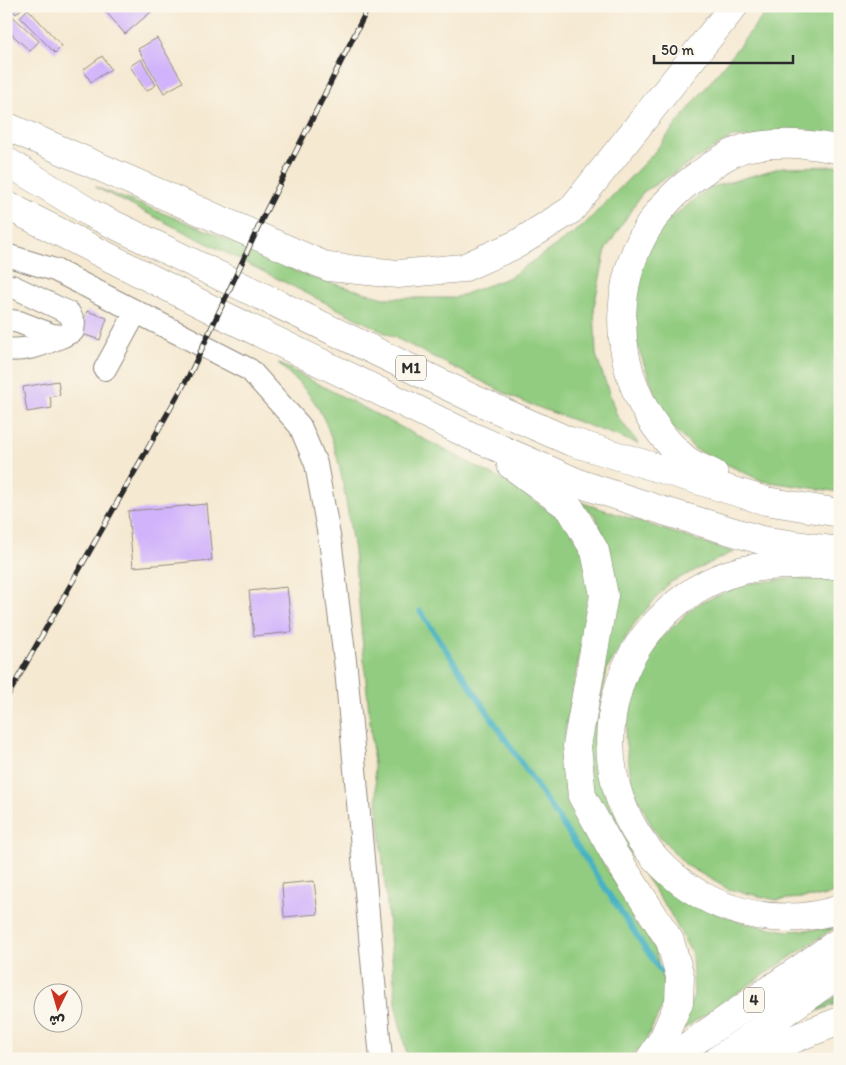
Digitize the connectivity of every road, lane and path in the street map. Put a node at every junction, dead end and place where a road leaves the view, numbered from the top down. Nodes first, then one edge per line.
1 (734, 6) edge
2 (6, 126) edge
3 (840, 150) edge
4 (6, 161) edge
5 (6, 205) edge
6 (6, 255) edge
7 (6, 286) edge
8 (136, 312) junction
9 (6, 320) edge
10 (63, 336) junction
11 (6, 350) edge
12 (105, 369) dead end
13 (469, 435) junction
14 (766, 501) junction
15 (840, 513) edge
16 (840, 551) edge
17 (840, 565) edge
18 (840, 909) edge
19 (840, 941) edge
20 (840, 973) edge
21 (376, 1008) junction
22 (840, 1021) edge
23 (381, 1059) edge
24 (396, 1059) edge
25 (650, 1059) edge
26 (669, 1059) edge
27 (719, 1059) edge
28 (750, 1059) edge

1 - 2 main road
3 - 14 main road
4 - 14 main road, M1
5 - 13 main road, M1
6 - 8 street
7 - 10 street
8 - 12 street
8 - 21 street
9 - 10 street
10 - 11 street
13 - 16 main road, M1
13 - 25 main road
14 - 15 main road, M1
17 - 18 main road
19 - 26 main road, 4
20 - 27 main road, 4
21 - 23 street
21 - 24 street
22 - 28 main road

